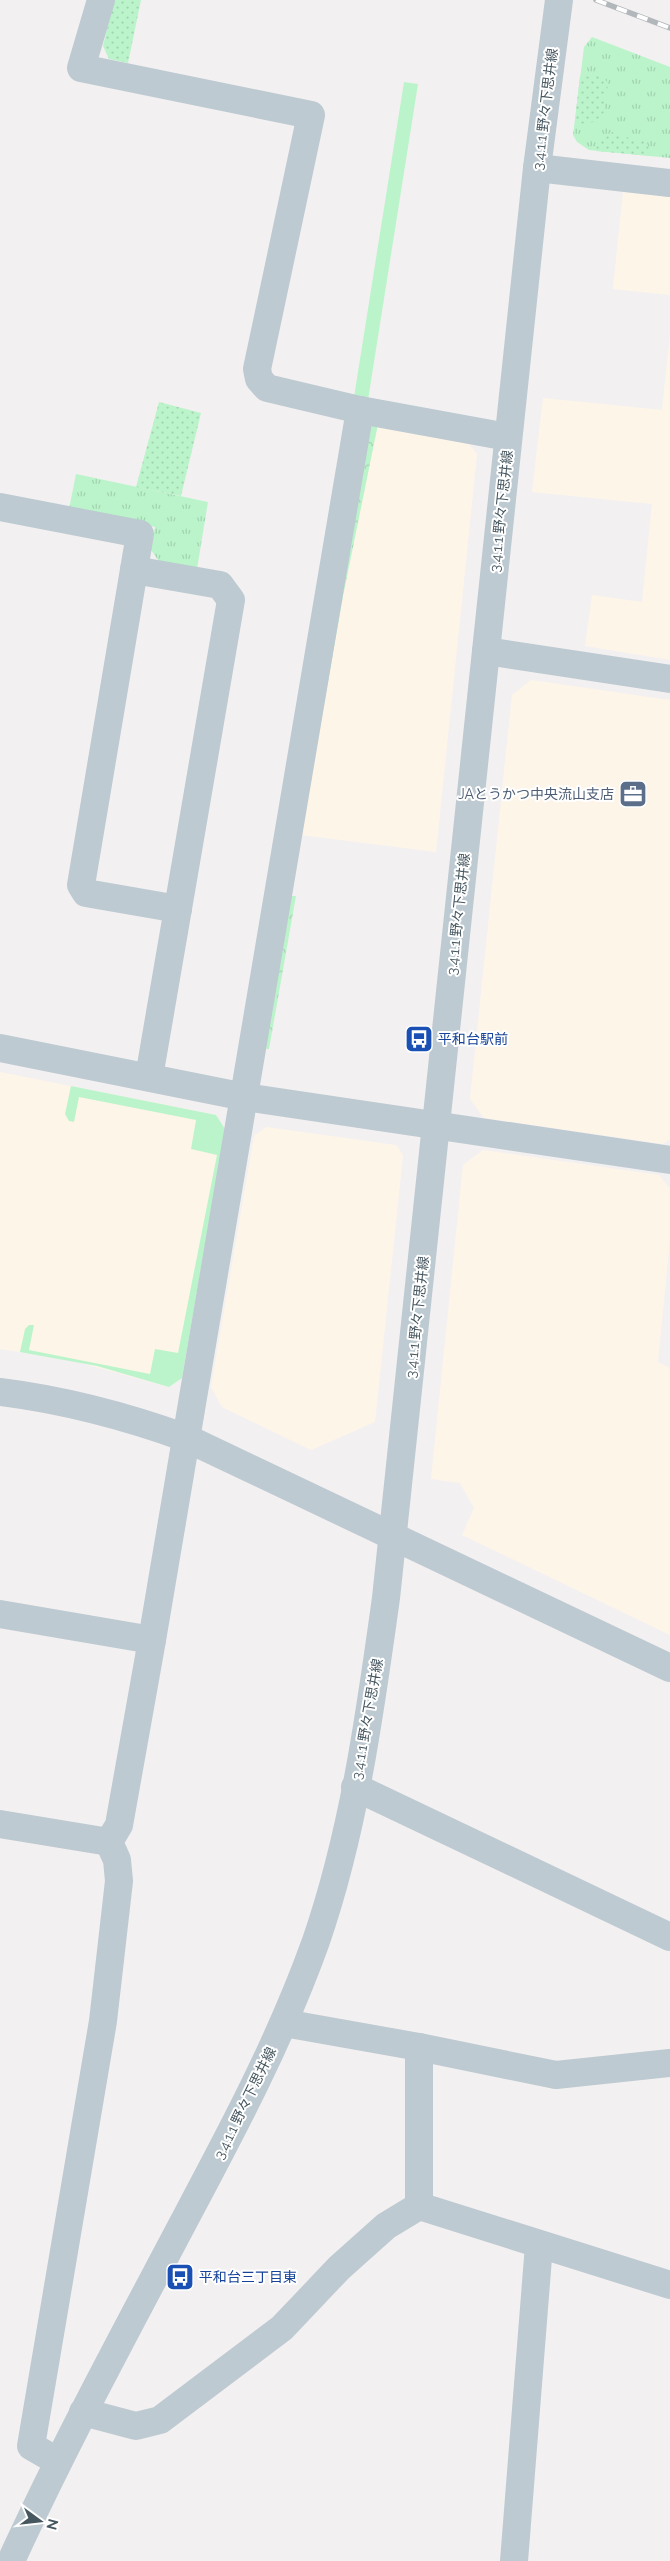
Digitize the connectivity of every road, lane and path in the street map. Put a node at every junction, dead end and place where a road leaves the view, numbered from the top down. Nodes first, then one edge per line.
1 (101, 0) edge
2 (560, 0) edge
3 (537, 168) junction
4 (670, 183) edge
5 (360, 410) junction
6 (508, 438) junction
7 (0, 507) edge
8 (134, 570) junction
9 (486, 651) junction
10 (670, 679) edge
11 (178, 910) junction
12 (0, 1048) edge
13 (149, 1077) junction
14 (245, 1097) junction
15 (437, 1126) junction
16 (670, 1160) edge
17 (0, 1392) edge
18 (186, 1438) junction
19 (393, 1536) junction
20 (0, 1614) edge
21 (152, 1640) junction
22 (670, 1668) edge
23 (355, 1787) junction
24 (0, 1824) edge
25 (108, 1842) junction
26 (670, 1937) edge
27 (284, 2023) junction
28 (419, 2047) junction
29 (670, 2063) edge
30 (419, 2206) junction
31 (539, 2245) junction
32 (670, 2285) edge
33 (83, 2412) junction
34 (57, 2461) junction
35 (11, 2561) edge
36 (514, 2561) edge

1 - 5 street
2 - 3 street, 3.4.1.1 野々下思井線
3 - 4 street
3 - 6 street, 3.4.1.1 野々下思井線
5 - 6 street
5 - 14 street
6 - 9 street, 3.4.1.1 野々下思井線
7 - 8 street
8 - 11 street
8 - 11 street
9 - 10 street
9 - 15 street, 3.4.1.1 野々下思井線
11 - 13 street
12 - 13 street
13 - 14 street
14 - 15 street
14 - 18 street
15 - 16 street
15 - 19 street, 3.4.1.1 野々下思井線
17 - 18 street
18 - 19 street
18 - 21 street
19 - 22 street
19 - 23 street, 3.4.1.1 野々下思井線
20 - 21 street
21 - 25 street
23 - 26 street
23 - 27 street, 3.4.1.1 野々下思井線
24 - 25 street
25 - 34 street
27 - 28 street
27 - 33 street, 3.4.1.1 野々下思井線
28 - 29 street
28 - 30 street
30 - 31 street
30 - 33 street
31 - 32 street
31 - 36 street
33 - 34 street, 3.4.1.1 野々下思井線
34 - 35 street, 3.4.1.1 野々下思井線

